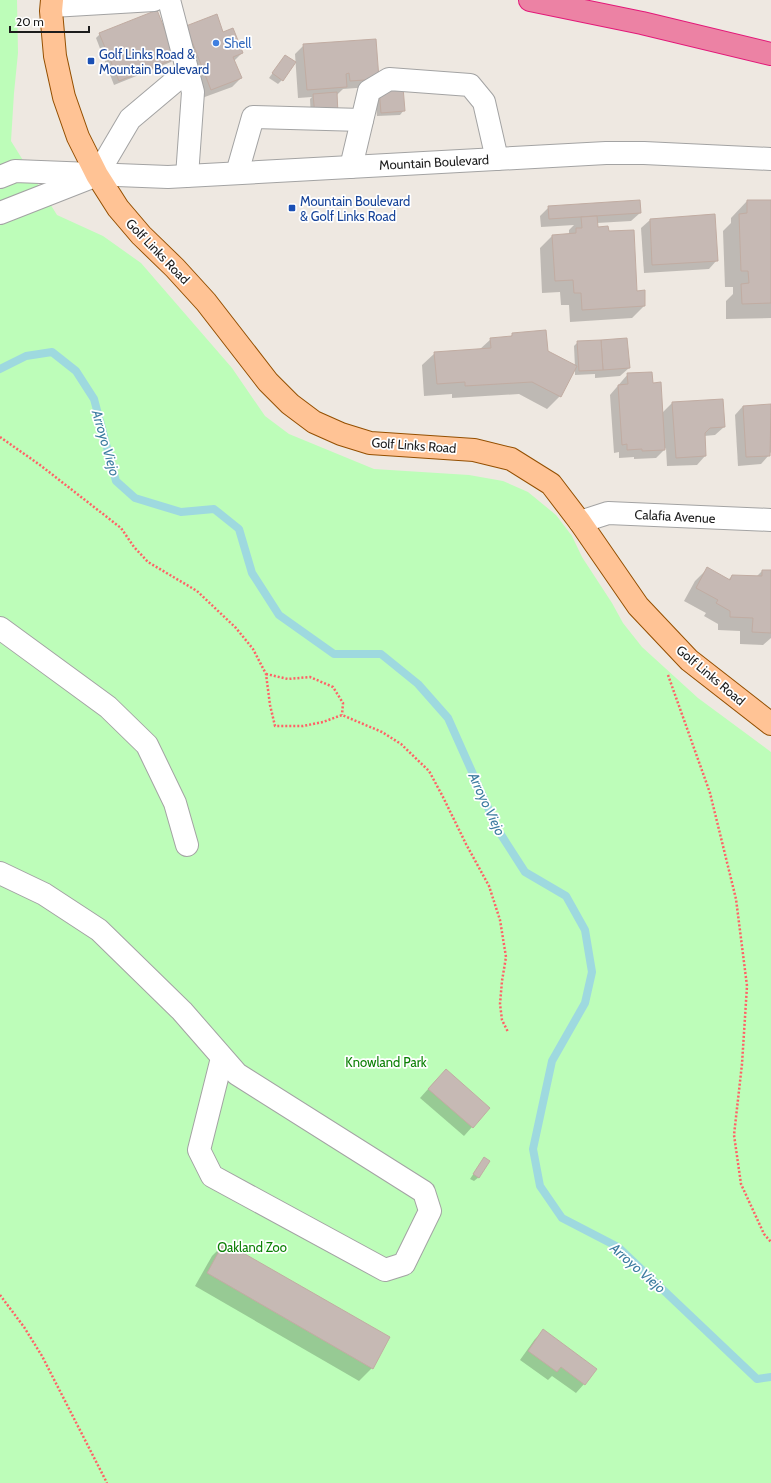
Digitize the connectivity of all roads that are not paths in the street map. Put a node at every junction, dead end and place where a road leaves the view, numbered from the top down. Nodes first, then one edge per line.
1 (154, 0) edge
2 (168, 0) edge
3 (530, 0) edge
4 (52, 3) edge
5 (771, 54) edge
6 (187, 72) junction
7 (362, 120) junction
8 (497, 159) junction
9 (771, 159) edge
10 (351, 167) junction
11 (237, 173) junction
12 (97, 175) junction
13 (187, 176) junction
14 (0, 177) edge
15 (0, 214) edge
16 (771, 520) edge
17 (580, 522) junction
18 (0, 628) edge
19 (771, 724) edge
20 (188, 845) dead end
21 (0, 873) edge
22 (222, 1058) junction

1 - 4 street
2 - 6 street
3 - 5 highway
4 - 12 main road, Golf Links Road
6 - 12 street
6 - 13 street
7 - 8 street
7 - 10 street
7 - 11 street
8 - 9 street, Mountain Boulevard
8 - 10 street, Mountain Boulevard
10 - 11 street, Mountain Boulevard
11 - 13 street, Mountain Boulevard
12 - 13 street, Mountain Boulevard
12 - 14 street, Mountain Boulevard
12 - 15 street
12 - 17 main road, Golf Links Road
16 - 17 street, Calafia Avenue
17 - 19 main road, Golf Links Road
18 - 20 street
21 - 22 street
22 - 22 street

